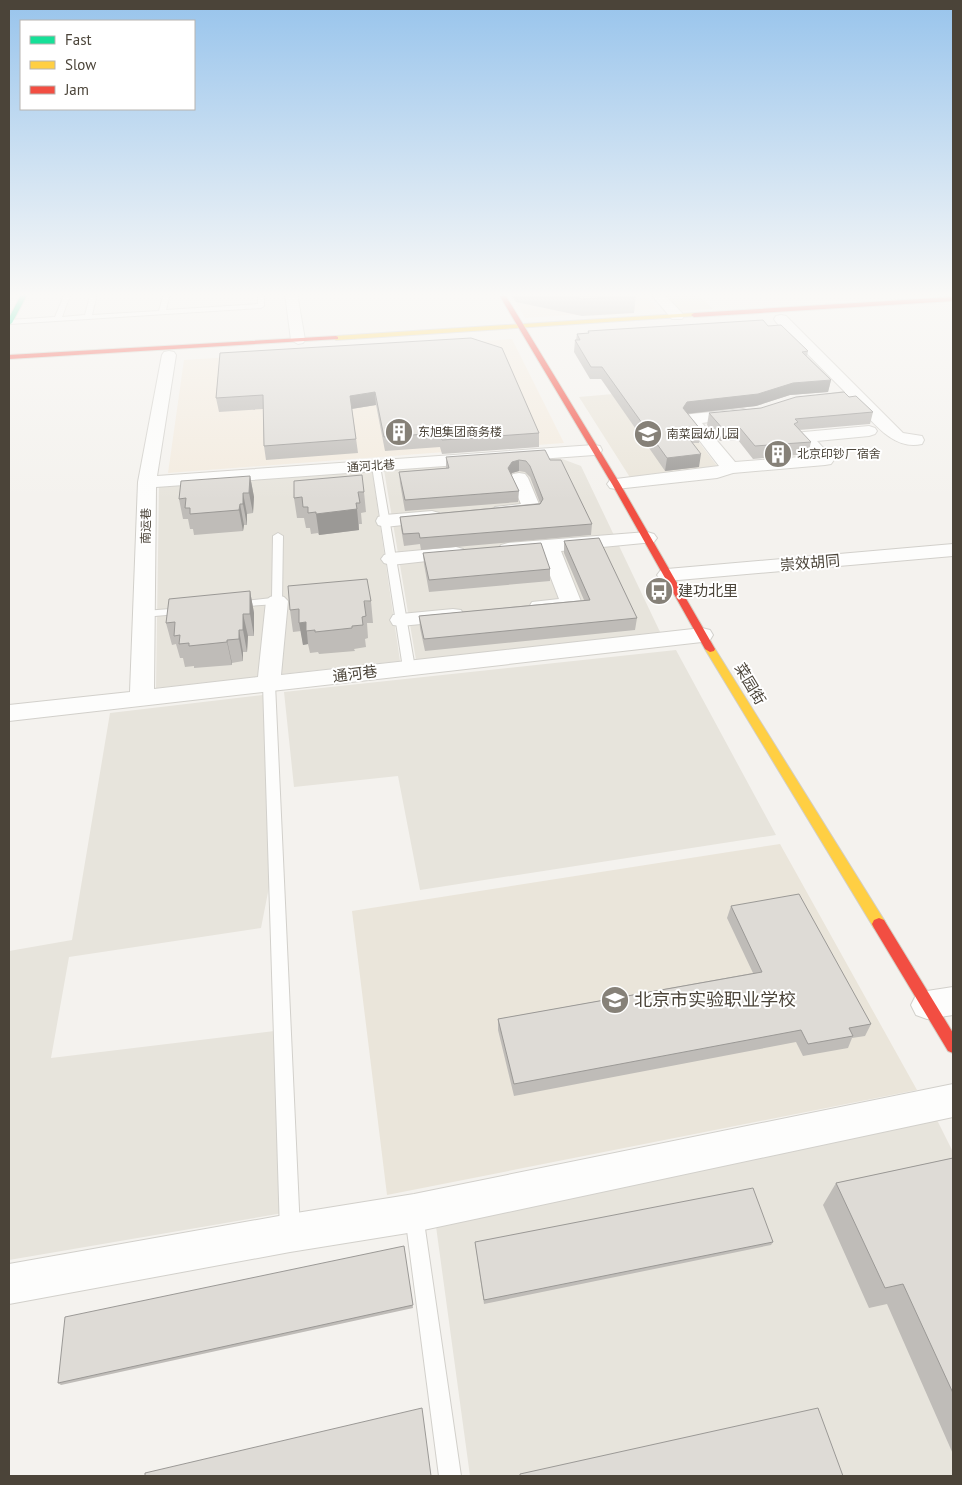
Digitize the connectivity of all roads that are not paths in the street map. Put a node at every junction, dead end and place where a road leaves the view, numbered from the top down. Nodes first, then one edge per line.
1 (168, 362) edge
2 (543, 362) edge
3 (823, 362) edge
4 (856, 396) junction
5 (800, 402) edge
6 (758, 413) edge
7 (869, 431) edge
8 (916, 440) dead end
9 (594, 450) junction
10 (376, 466) junction
11 (730, 468) junction
12 (519, 478) dead end
13 (147, 482) junction
14 (616, 484) junction
15 (483, 513) edge
16 (454, 515) edge
17 (385, 521) junction
18 (278, 536) dead end
19 (647, 538) junction
20 (549, 546) junction
21 (953, 550) edge
22 (490, 551) edge
23 (470, 552) edge
24 (391, 559) junction
25 (668, 575) junction
26 (277, 601) junction
27 (230, 606) edge
28 (524, 608) edge
29 (192, 610) edge
30 (477, 613) edge
31 (144, 614) junction
32 (401, 620) junction
33 (702, 635) junction
34 (409, 668) junction
35 (269, 684) junction
36 (142, 698) junction
37 (9, 714) edge
38 (940, 1003) edge
39 (953, 1046) edge
40 (953, 1100) edge
41 (414, 1213) junction
42 (290, 1233) junction
43 (9, 1284) edge
44 (450, 1476) edge

1 - 13 street, 南运巷
2 - 9 main road, 菜园街
3 - 4 street
4 - 5 street
4 - 8 street
6 - 11 street
7 - 11 street
9 - 10 street, 通河北巷
9 - 14 main road, 菜园街
10 - 13 street, 通河北巷
10 - 17 lane
11 - 14 street
12 - 15 street
13 - 31 street, 南运巷
14 - 19 main road, 菜园街
16 - 17 street
17 - 24 lane
18 - 26 lane
19 - 20 street
19 - 25 main road, 菜园街
20 - 22 street
20 - 28 street
21 - 25 street, 崇效胡同
23 - 24 street
24 - 32 lane
25 - 33 main road, 菜园街
26 - 27 lane
26 - 35 street
29 - 31 lane
30 - 32 street
31 - 36 street, 南运巷
32 - 34 lane
33 - 34 street, 通河巷
33 - 38 main road, 菜园街
34 - 35 street, 通河巷
35 - 36 street, 通河巷
35 - 42 lane
36 - 37 street, 通河巷
38 - 39 main road, 菜园街
40 - 41 street
41 - 42 street
41 - 44 lane
42 - 43 street

